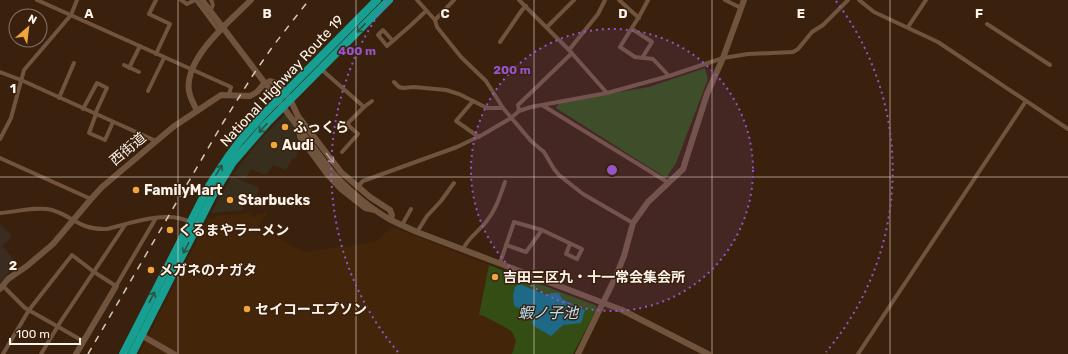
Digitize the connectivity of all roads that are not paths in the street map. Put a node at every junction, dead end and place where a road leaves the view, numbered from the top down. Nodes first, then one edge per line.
1 (37, 0) edge
2 (77, 0) edge
3 (156, 0) edge
4 (181, 0) edge
5 (196, 0) edge
6 (202, 0) edge
7 (212, 0) edge
8 (251, 0) edge
9 (377, 0) edge
10 (389, 0) edge
11 (416, 0) edge
12 (454, 0) edge
13 (519, 0) edge
14 (574, 0) edge
15 (605, 0) edge
16 (621, 0) edge
17 (648, 0) edge
18 (725, 0) edge
19 (744, 0) edge
20 (848, 0) edge
21 (859, 0) edge
22 (926, 0) edge
23 (526, 6) junction
24 (741, 8) junction
25 (426, 11) junction
26 (206, 14) junction
27 (71, 15) junction
28 (639, 18) junction
29 (435, 20) junction
30 (987, 24) dead end
31 (547, 27) junction
32 (908, 27) junction
33 (632, 29) junction
34 (219, 31) junction
35 (393, 41) dead end
36 (500, 42) dead end
37 (140, 46) junction
38 (571, 51) junction
39 (156, 54) junction
40 (164, 58) junction
41 (642, 58) junction
42 (723, 58) junction
43 (74, 63) dead end
44 (124, 65) dead end
45 (1050, 65) dead end
46 (129, 68) junction
47 (320, 68) junction
48 (192, 70) junction
49 (0, 72) edge
50 (139, 72) dead end
51 (669, 76) junction
52 (21, 80) junction
53 (394, 82) dead end
54 (148, 91) dead end
55 (607, 93) junction
56 (229, 95) junction
57 (288, 96) junction
58 (59, 98) junction
59 (372, 101) dead end
60 (473, 101) junction
61 (1026, 101) junction
62 (542, 105) junction
63 (364, 107) junction
64 (84, 108) junction
65 (503, 108) junction
66 (197, 111) junction
67 (519, 111) junction
68 (96, 114) junction
69 (298, 116) junction
70 (511, 118) junction
71 (113, 122) junction
72 (1068, 129) edge
73 (479, 137) junction
74 (0, 139) edge
75 (156, 142) junction
76 (342, 152) dead end
77 (0, 158) edge
78 (505, 182) dead end
79 (454, 183) dead end
80 (669, 183) junction
81 (359, 187) junction
82 (91, 198) junction
83 (412, 208) dead end
84 (376, 210) junction
85 (0, 213) edge
86 (156, 218) junction
87 (391, 220) junction
88 (73, 221) junction
89 (190, 222) junction
90 (633, 223) junction
91 (126, 225) junction
92 (402, 225) junction
93 (542, 230) junction
94 (417, 232) junction
95 (570, 244) dead end
96 (506, 245) junction
97 (463, 249) junction
98 (500, 263) junction
99 (94, 272) junction
100 (116, 286) junction
101 (1, 288) edge
102 (603, 303) junction
103 (29, 310) junction
104 (58, 327) junction
105 (138, 333) junction
106 (83, 341) junction
107 (3, 354) edge
108 (41, 354) edge
109 (76, 354) edge
110 (123, 354) edge
111 (132, 354) edge
112 (174, 354) edge
113 (578, 354) edge
114 (708, 354) edge
115 (858, 354) edge

1 - 27 street
2 - 27 street
3 - 39 street
4 - 5 street
5 - 26 street
6 - 84 street
7 - 26 street
8 - 34 street
9 - 57 highway, National Highway Route 19
10 -> 47 highway, National Highway Route 19
11 - 25 street
12 - 29 street
13 - 23 street
14 - 31 street
15 - 38 street
16 - 28 street
17 - 28 street
18 - 24 street
19 - 24 street
20 - 42 street
21 - 32 street
22 - 32 street
23 - 31 street
23 - 36 street
24 - 42 street
25 - 29 street
25 - 35 street
26 - 34 street
27 - 37 street
27 - 52 street
28 - 33 street
29 - 65 street
30 - 45 street
31 - 38 street
32 - 61 street
33 - 41 street
33 - 41 street
34 - 48 street
37 - 39 street
37 - 46 street
38 - 55 street
38 - 67 street
39 - 40 street
40 - 48 street
40 - 54 street
41 - 51 street
42 - 51 street
42 - 80 street
43 - 58 street
44 - 46 street
46 - 50 street
47 - 57 highway, National Highway Route 19
47 - 63 street
48 - 56 street
48 - 66 street
49 - 52 street
51 - 55 street
52 - 58 street
52 - 74 street
53 - 60 street
55 - 62 street
56 - 57 street, 西街道
56 - 66 street, 西街道
57 - 69 street
89 -> 57 highway, National Highway Route 19
57 -> 105 highway, National Highway Route 19
58 - 64 street
59 - 63 street
60 - 65 street
60 - 73 street
61 - 72 street
61 - 115 street
62 - 67 street
62 - 80 street
63 - 76 street
64 - 68 street
64 - 68 street
65 - 70 street
66 - 75 street, 西街道
67 - 70 street
68 - 71 street
68 - 71 street
69 -> 81 street
69 - 84 street
70 - 73 street
70 - 90 street
71 - 75 street
73 - 81 street
75 - 82 street, 西街道
77 - 82 street
78 - 97 street
79 - 94 street
80 - 90 street
81 - 87 street
82 - 88 street, 西街道
83 - 92 street
84 - 87 street
85 - 88 street
86 - 89 street
86 - 91 street
86 - 100 street
87 - 92 street
88 - 91 street
88 - 101 street, 西街道
105 -> 89 highway, National Highway Route 19
90 - 102 street
91 - 99 street
92 - 94 street
93 - 95 street
93 - 96 street
93 - 96 street
94 - 97 street
96 - 98 street
97 - 98 street
98 - 102 street
99 - 100 street
99 - 103 street
99 - 104 street
100 - 106 street
101 - 103 street
102 - 113 street
102 - 114 street
103 - 104 street
103 - 107 street
104 - 106 street
104 - 108 street
105 - 110 highway, National Highway Route 19
105 - 111 highway, National Highway Route 19
105 - 112 street
106 - 109 street

